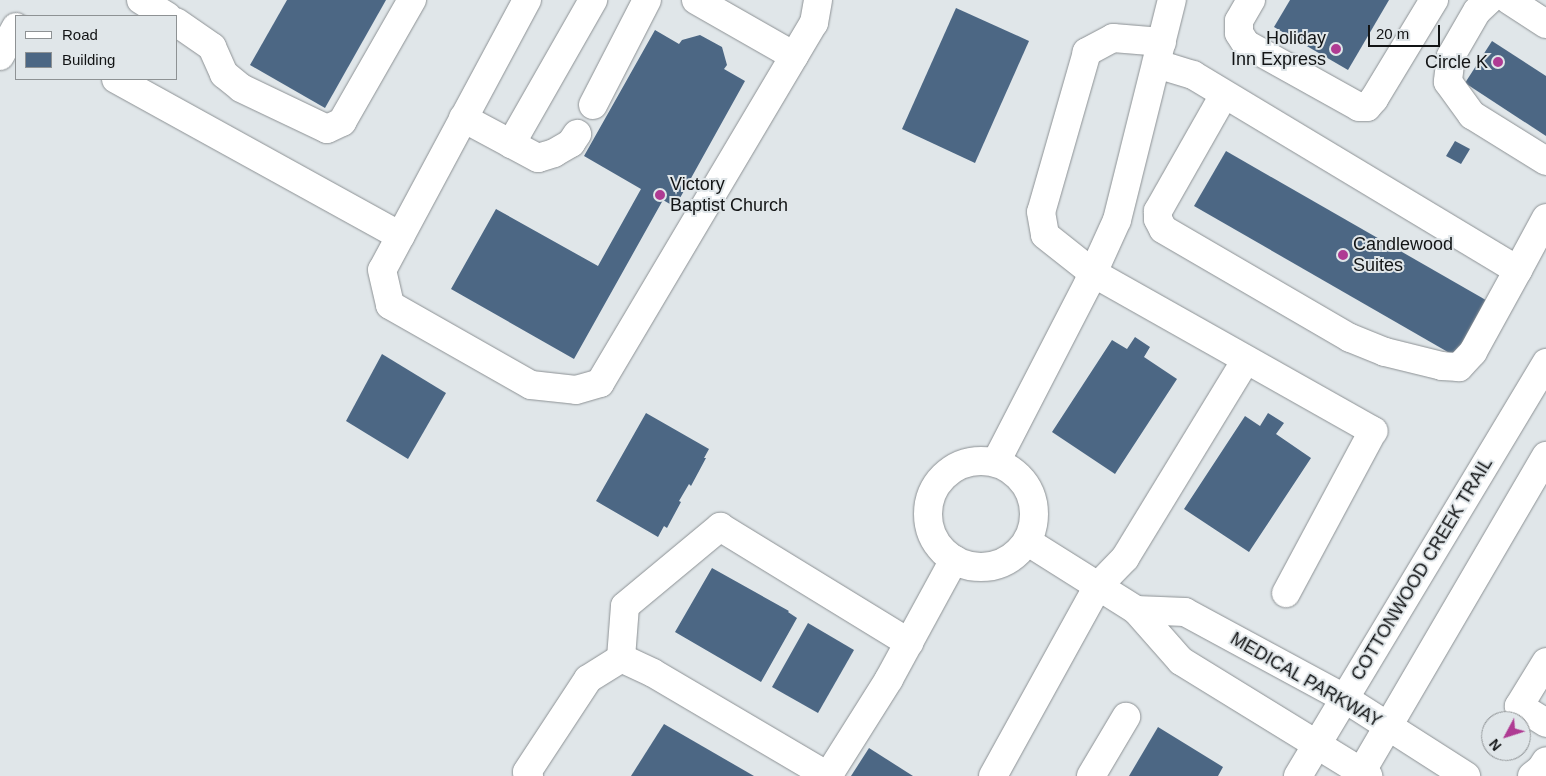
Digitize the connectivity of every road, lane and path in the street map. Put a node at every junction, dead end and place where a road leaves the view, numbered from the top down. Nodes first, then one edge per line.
1 (141, 0) edge
2 (412, 0) edge
3 (527, 0) edge
4 (593, 0) edge
5 (647, 0) edge
6 (696, 0) edge
7 (818, 0) edge
8 (1172, 0) edge
9 (1251, 0) edge
10 (1434, 0) edge
11 (1489, 0) edge
12 (1509, 0) edge
13 (0, 14) edge
14 (166, 15) edge
15 (178, 23) edge
16 (15, 24) edge
17 (1546, 24) edge
18 (15, 27) edge
19 (1159, 53) junction
20 (0, 56) edge
21 (794, 56) junction
22 (118, 80) edge
23 (1224, 95) junction
24 (593, 105) dead end
25 (464, 118) junction
26 (576, 134) dead end
27 (511, 144) junction
28 (1546, 161) edge
29 (1546, 218) edge
30 (400, 236) junction
31 (1518, 270) junction
32 (1093, 273) junction
33 (1246, 360) junction
34 (1546, 363) edge
35 (1546, 456) edge
36 (996, 462) junction
37 (1028, 542) junction
38 (954, 560) junction
39 (1098, 586) junction
40 (1286, 592) dead end
41 (1136, 610) junction
42 (909, 643) junction
43 (621, 658) junction
44 (1546, 662) edge
45 (1344, 698) junction
46 (1126, 717) dead end
47 (1546, 723) edge
48 (1387, 726) junction
49 (1316, 745) junction
50 (1546, 761) edge
51 (1363, 775) edge
52 (529, 776) edge
53 (828, 776) edge
54 (993, 776) edge
55 (1090, 776) edge
56 (1298, 776) edge
57 (1466, 776) edge
58 (1532, 776) edge

1 - 14 street
2 - 15 street
3 - 25 street
4 - 27 street
5 - 24 street
6 - 21 street
7 - 21 street
8 - 19 street
9 - 10 street
11 - 28 street
12 - 17 street
13 - 16 street
18 - 20 street
19 - 23 street
19 - 32 street
19 - 32 street
21 - 30 street
22 - 30 street
23 - 31 street
23 - 31 street
25 - 27 street
25 - 30 street
26 - 27 street
29 - 31 street
32 - 33 street
32 - 36 street
33 - 39 street
33 - 40 street
34 - 45 street, COTTONWOOD CREEK TRAIL
35 - 48 street
36 - 37 street
36 - 38 street
37 - 38 street
37 - 39 street, MEDICAL PARKWAY
38 - 42 street
39 - 41 street, MEDICAL PARKWAY
39 - 54 street
41 - 45 street, MEDICAL PARKWAY
41 - 49 street, MEDICAL PARKWAY
42 - 43 street
42 - 53 street
43 - 52 street
43 - 53 street
44 - 47 street
45 - 48 street, MEDICAL PARKWAY
45 - 49 street, COTTONWOOD CREEK TRAIL
46 - 55 street
48 - 51 street
48 - 57 street, MEDICAL PARKWAY
49 - 51 street, MEDICAL PARKWAY
49 - 56 street, COTTONWOOD CREEK TRAIL
50 - 58 street

